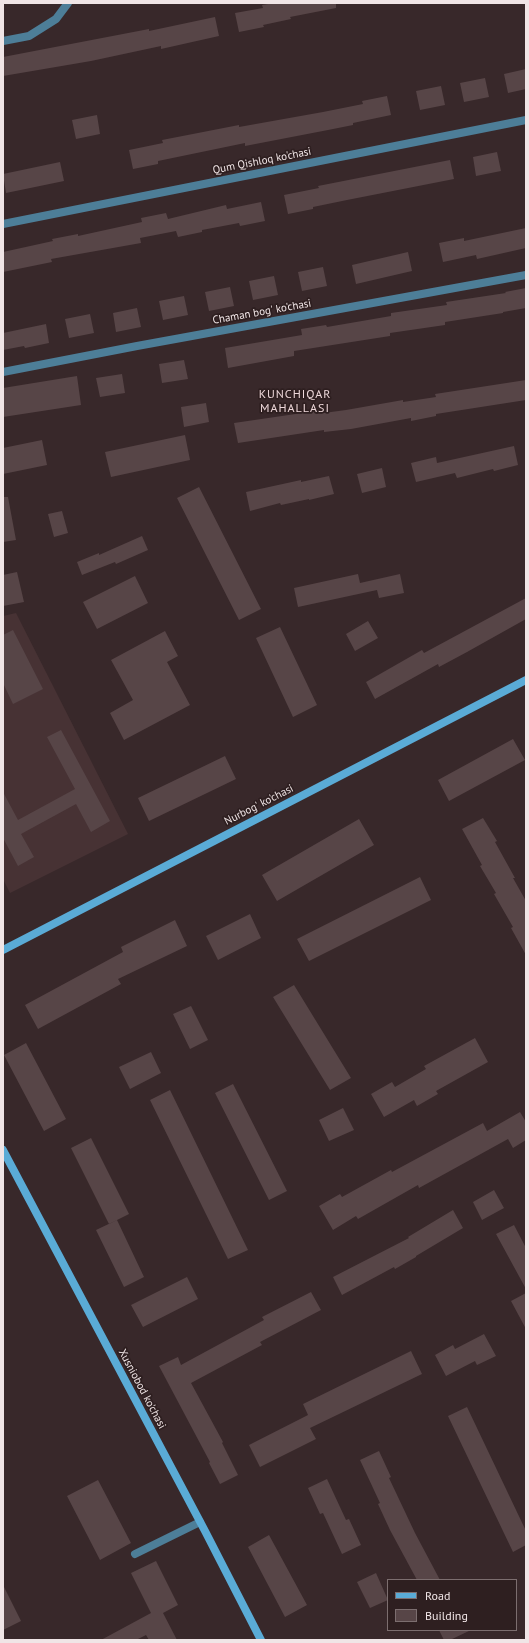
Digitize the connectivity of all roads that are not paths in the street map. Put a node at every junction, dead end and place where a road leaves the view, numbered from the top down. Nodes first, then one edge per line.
1 (68, 3) edge
2 (3, 41) edge
3 (526, 120) edge
4 (3, 224) edge
5 (526, 274) edge
6 (3, 372) edge
7 (526, 680) edge
8 (3, 950) edge
9 (3, 1150) edge
10 (200, 1522) junction
11 (135, 1554) dead end
12 (261, 1640) edge

1 - 2 street
3 - 4 street, Qum Qishloq ko'chasi
5 - 6 street, Chaman bog' ko'chasi
7 - 8 street, Nurbog' ko'chasi
9 - 10 street, Xusniobod ko'chasi
10 - 11 street
10 - 12 street, Xusniobod ko'chasi

